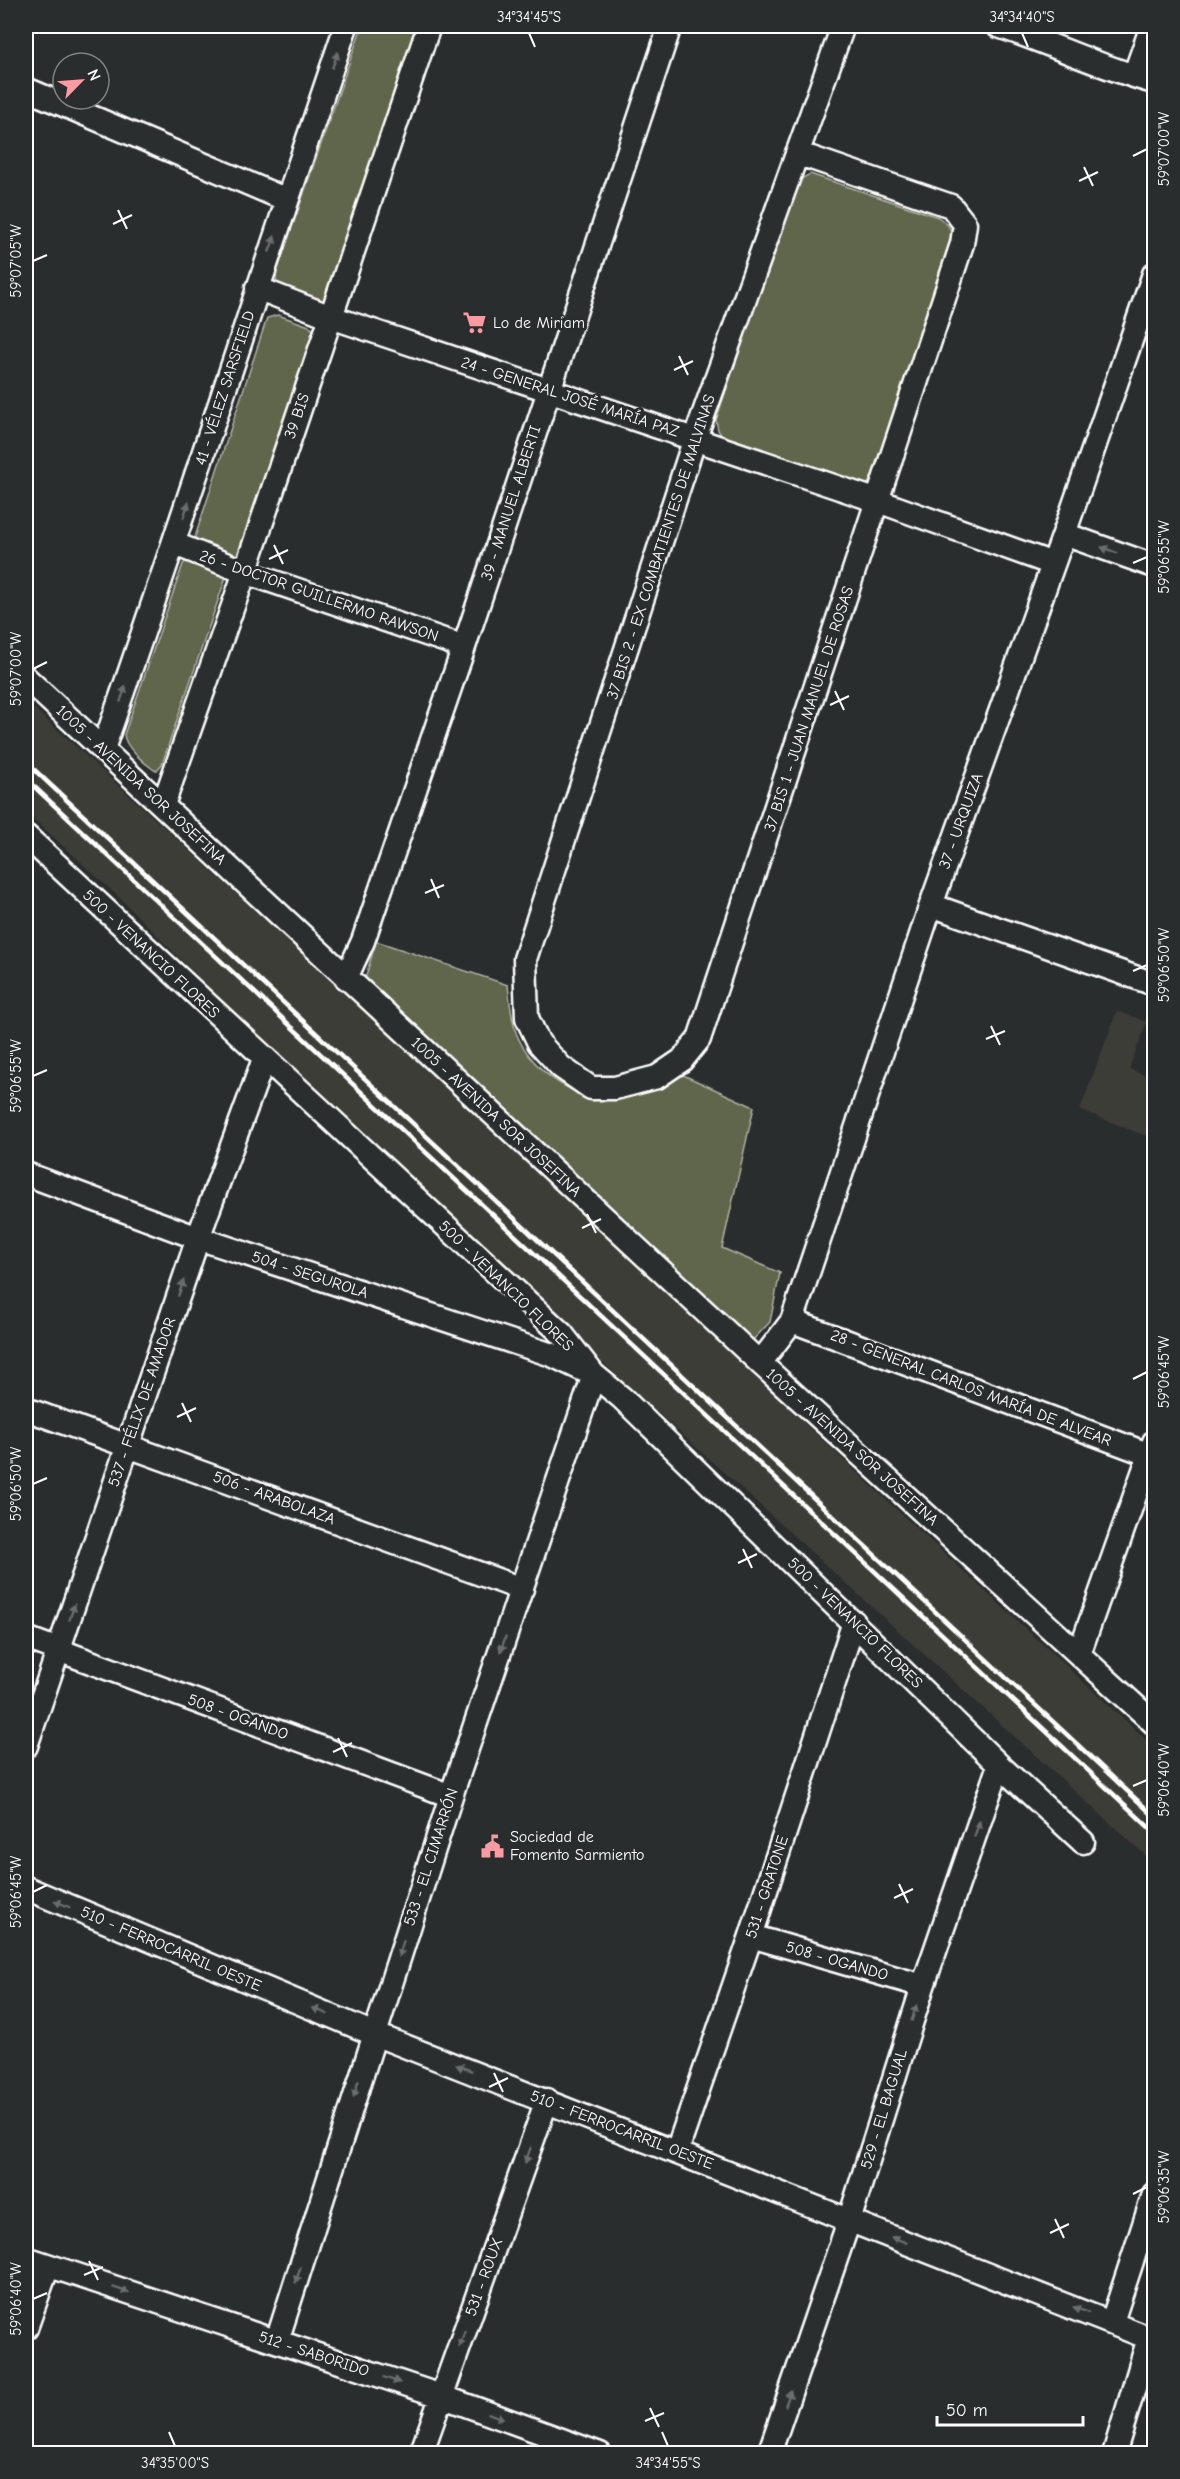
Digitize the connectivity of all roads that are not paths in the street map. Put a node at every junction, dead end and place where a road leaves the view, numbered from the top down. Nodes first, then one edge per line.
1 (346, 26) edge
2 (429, 26) edge
3 (670, 26) edge
4 (843, 26) edge
5 (998, 26) edge
6 (1152, 26) edge
7 (1144, 79) edge
8 (26, 89) edge
9 (797, 153) junction
10 (287, 200) junction
11 (1155, 274) edge
12 (257, 288) junction
13 (331, 317) junction
14 (547, 391) junction
15 (695, 438) junction
16 (878, 501) junction
17 (1064, 534) junction
18 (175, 544) junction
19 (1053, 564) junction
20 (1155, 566) edge
21 (245, 572) junction
22 (464, 647) junction
23 (26, 678) edge
24 (103, 750) junction
25 (163, 805) junction
26 (26, 836) edge
27 (931, 904) junction
28 (346, 978) junction
29 (1155, 984) edge
30 (264, 1059) junction
31 (561, 1066) joint
32 (26, 1174) edge
33 (198, 1238) junction
34 (792, 1321) junction
35 (760, 1363) junction
36 (594, 1376) junction
37 (26, 1409) edge
38 (127, 1445) junction
39 (1152, 1448) edge
40 (1147, 1488) edge
41 (522, 1589) junction
42 (854, 1622) junction
43 (26, 1638) edge
44 (59, 1650) junction
45 (1079, 1654) junction
46 (1155, 1723) edge
47 (26, 1746) edge
48 (999, 1765) junction
49 (451, 1796) junction
50 (1083, 1842) dead end
51 (26, 1888) edge
52 (751, 1936) junction
53 (923, 1986) junction
54 (374, 2034) junction
55 (547, 2100) junction
56 (677, 2151) junction
57 (1155, 2194) edge
58 (849, 2221) junction
59 (26, 2259) edge
60 (48, 2266) junction
61 (1112, 2322) junction
62 (26, 2328) edge
63 (1152, 2339) edge
64 (277, 2341) junction
65 (441, 2396) junction
66 (421, 2454) edge
67 (600, 2454) edge
68 (769, 2454) edge
69 (1114, 2454) edge

10 -> 1 street, 41 - VÉLEZ SARSFIELD
2 - 13 street, 39 BIS
3 - 14 street, 39 - MANUEL ALBERTI
4 - 9 street, 37 BIS 2 - EX COMBATIENTES DE MALVINAS
5 - 7 street
6 - 7 street
8 - 10 street
9 - 15 street, 37 BIS 2 - EX COMBATIENTES DE MALVINAS
9 - 16 street, 37 BIS 1 - JUAN MANUEL DE ROSAS
12 -> 10 street, 41 - VÉLEZ SARSFIELD
11 - 17 street, 37 - URQUIZA
12 - 13 street, 24 - GENERAL JOSÉ MARÍA PAZ
18 -> 12 street, 41 - VÉLEZ SARSFIELD
13 - 14 street, 24 - GENERAL JOSÉ MARÍA PAZ
13 - 21 street, 39 BIS
14 - 15 street, 24 - GENERAL JOSÉ MARÍA PAZ
14 - 22 street, 39 - MANUEL ALBERTI
15 - 16 street, 24 - GENERAL JOSÉ MARÍA PAZ
15 - 31 street, 37 BIS 2 - EX COMBATIENTES DE MALVINAS
16 - 19 street, 24 - GENERAL JOSÉ MARÍA PAZ
16 - 31 street, 37 BIS 1 - JUAN MANUEL DE ROSAS
17 - 19 street, 37 - URQUIZA
20 -> 17 street
18 - 21 street, 26 - DOCTOR GUILLERMO RAWSON
24 -> 18 street, 41 - VÉLEZ SARSFIELD
19 - 27 street, 37 - URQUIZA
21 - 22 street, 26 - DOCTOR GUILLERMO RAWSON
21 - 25 street, 39 BIS
22 - 28 street, 39 - MANUEL ALBERTI
23 - 24 street, 1005 - AVENIDA SOR JOSEFINA
24 - 25 street, 1005 - AVENIDA SOR JOSEFINA
25 - 28 street, 1005 - AVENIDA SOR JOSEFINA
26 - 30 street, 500 - VENANCIO FLORES
27 - 29 street
27 - 34 street, 37 - URQUIZA
28 - 35 street, 1005 - AVENIDA SOR JOSEFINA
30 - 33 street, 537 - FÉLIX DE AMADOR
30 - 36 street, 500 - VENANCIO FLORES
32 - 33 street, 504 - SEGUROLA
33 - 36 street, 504 - SEGUROLA
38 -> 33 street, 537 - FÉLIX DE AMADOR
34 - 35 street, 37 - URQUIZA
34 - 39 street, 28 - GENERAL CARLOS MARÍA DE ALVEAR
35 - 45 street, 1005 - AVENIDA SOR JOSEFINA
36 - 41 street, 533 - EL CIMARRÓN
36 - 42 street, 500 - VENANCIO FLORES
37 - 38 street, 506 - ARABOLAZA
38 - 41 street, 506 - ARABOLAZA
44 -> 38 street, 537 - FÉLIX DE AMADOR
39 - 40 street
40 - 45 street
41 -> 49 street, 533 - EL CIMARRÓN
42 - 48 street, 500 - VENANCIO FLORES
42 - 52 street, 531 - GRATONE
43 - 44 street, 508 - OGANDO
44 - 47 street, 537 - FÉLIX DE AMADOR
44 - 49 street, 508 - OGANDO
45 - 46 street, 1005 - AVENIDA SOR JOSEFINA
48 - 50 street, 500 - VENANCIO FLORES
53 -> 48 street, 529 - EL BAGUAL
49 -> 54 street, 533 - EL CIMARRÓN
54 -> 51 street, 510 - FERROCARRIL OESTE
52 - 53 street, 508 - OGANDO
52 - 56 street, 531 - GRATONE
58 -> 53 street, 529 - EL BAGUAL
55 -> 54 street, 510 - FERROCARRIL OESTE
54 -> 64 street, 533 - EL CIMARRÓN
55 - 56 street, 510 - FERROCARRIL OESTE
55 -> 65 street, 531 - ROUX
56 - 58 street, 510 - FERROCARRIL OESTE
57 - 61 street
61 -> 58 street, 510 - FERROCARRIL OESTE
68 -> 58 street, 529 - EL BAGUAL
59 - 60 street, 512 - SABORIDO
60 - 62 street
60 -> 64 street, 512 - SABORIDO
61 - 63 street, 510 - FERROCARRIL OESTE
63 - 69 street
64 -> 65 street, 512 - SABORIDO
65 - 66 street, 531 - ROUX
65 -> 67 street, 512 - SABORIDO

